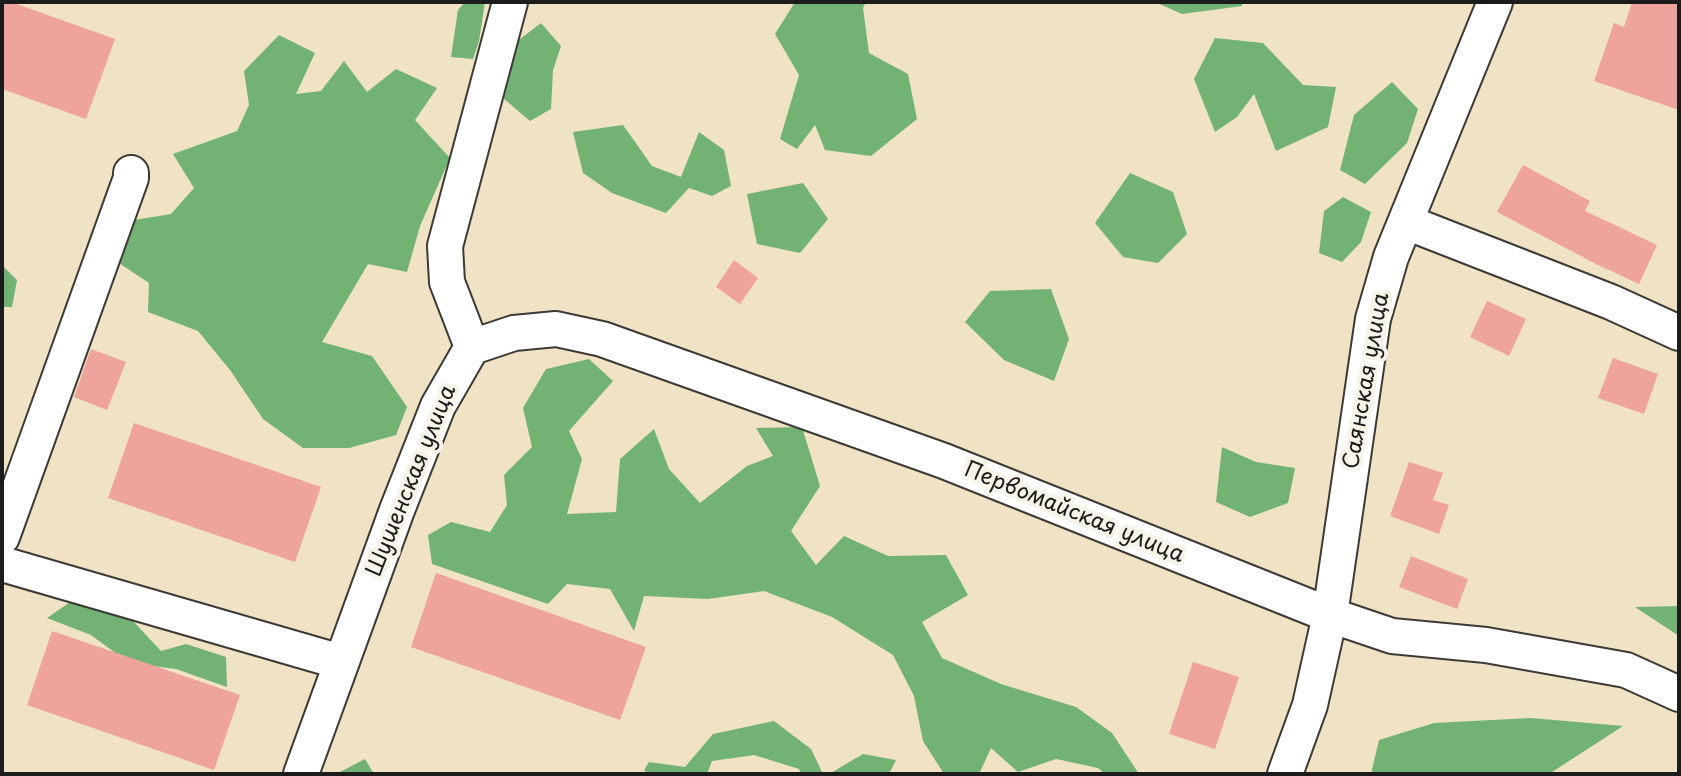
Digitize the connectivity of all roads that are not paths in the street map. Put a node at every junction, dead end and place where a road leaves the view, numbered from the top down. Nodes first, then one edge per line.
1 (510, 2) edge
2 (1495, 2) edge
3 (131, 173) dead end
4 (1406, 222) junction
5 (1679, 333) edge
6 (472, 347) junction
7 (2, 537) edge
8 (2, 564) edge
9 (1330, 615) junction
10 (341, 662) junction
11 (1679, 694) edge
12 (301, 774) edge
13 (1285, 774) edge

1 - 6 street
2 - 4 street, Саянская улица
3 - 7 street
4 - 5 street
4 - 9 street, Саянская улица
6 - 9 street, Первомайская улица
6 - 10 street, Шушенская улица
8 - 10 street
9 - 11 street, Первомайская улица
9 - 13 street, Саянская улица
10 - 12 street, Шушенская улица

